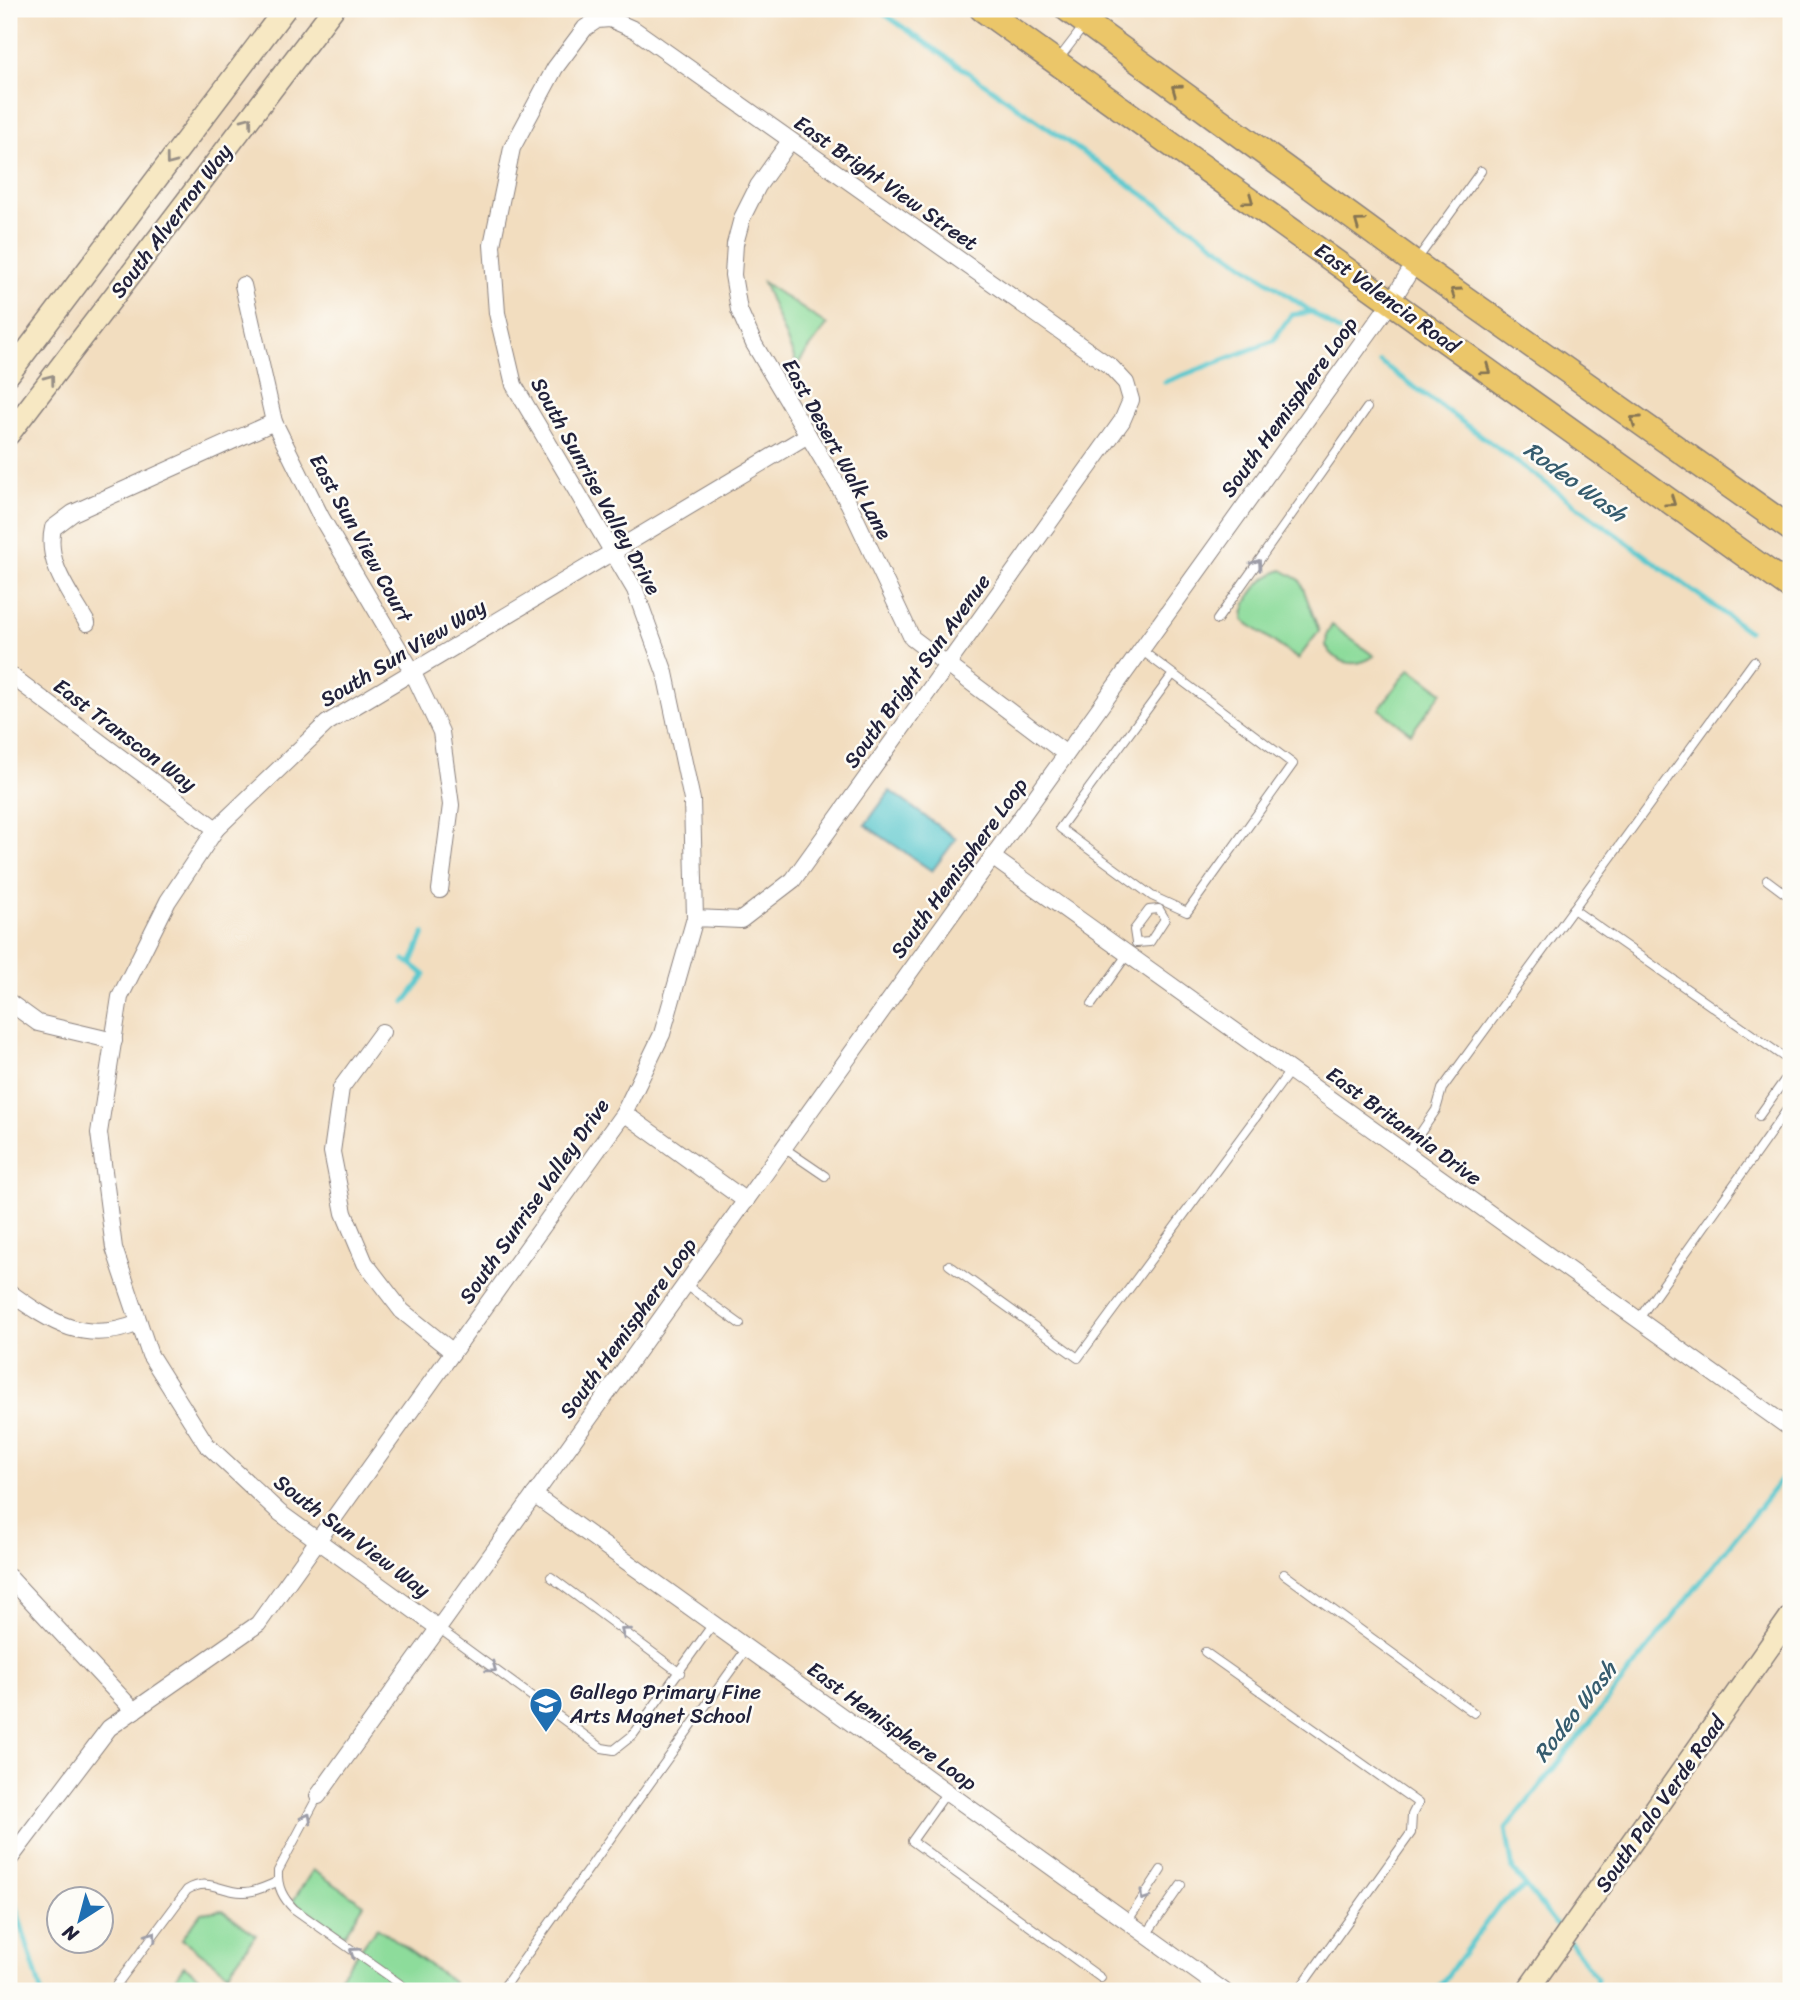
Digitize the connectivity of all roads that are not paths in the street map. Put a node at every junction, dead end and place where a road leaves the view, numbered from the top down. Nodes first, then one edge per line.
1 (285, 9) edge
2 (333, 9) edge
3 (982, 9) edge
4 (1083, 14) edge
5 (610, 19) joint
6 (1057, 62) junction
7 (790, 141) junction
8 (1481, 171) dead end
9 (1415, 263) junction
10 (243, 285) dead end
11 (1391, 302) junction
12 (9, 374) edge
13 (1135, 390) joint
14 (1367, 408) dead end
15 (274, 422) junction
16 (9, 434) edge
17 (808, 435) junction
18 (1791, 529) edge
19 (612, 551) junction
20 (1791, 588) edge
21 (1217, 620) dead end
22 (87, 623) dead end
23 (1141, 650) junction
24 (1754, 661) dead end
25 (946, 665) junction
26 (412, 671) junction
27 (9, 674) edge
28 (1173, 674) junction
29 (1066, 754) junction
30 (216, 829) junction
31 (992, 857) junction
32 (1767, 880) dead end
33 (440, 890) dead end
34 (1791, 898) edge
35 (1160, 905) junction
36 (1573, 909) junction
37 (695, 918) junction
38 (1132, 949) junction
39 (9, 1002) edge
40 (1092, 1004) dead end
41 (382, 1032) dead end
42 (114, 1041) junction
43 (1791, 1062) edge
44 (1290, 1071) junction
45 (1791, 1071) edge
46 (1791, 1104) edge
47 (624, 1113) junction
48 (1759, 1116) dead end
49 (783, 1148) junction
50 (1406, 1154) junction
51 (825, 1176) dead end
52 (746, 1201) junction
53 (949, 1265) dead end
54 (685, 1284) junction
55 (9, 1292) edge
56 (1638, 1320) junction
57 (139, 1323) junction
58 (740, 1324) dead end
59 (453, 1352) junction
60 (1791, 1429) edge
61 (534, 1495) junction
62 (317, 1539) junction
63 (1284, 1574) dead end
64 (9, 1577) edge
65 (551, 1577) dead end
66 (1791, 1616) edge
67 (713, 1624) junction
68 (437, 1627) junction
69 (747, 1648) junction
70 (1205, 1652) dead end
71 (680, 1673) junction
72 (134, 1711) junction
73 (1474, 1713) dead end
74 (947, 1792) junction
75 (318, 1796) joint
76 (9, 1860) edge
77 (1161, 1870) dead end
78 (277, 1882) junction
79 (1181, 1885) dead end
80 (1127, 1922) junction
81 (1146, 1935) junction
82 (1101, 1978) dead end
83 (112, 1991) edge
84 (410, 1991) edge
85 (501, 1991) edge
86 (1224, 1991) edge
87 (1298, 1991) edge
88 (1527, 1991) edge

1 -> 12 main road, South Alvernon Way
16 -> 2 main road, South Alvernon Way
3 - 6 main road, East Valencia Road
4 - 6 lane
9 -> 4 main road
5 - 7 street, East Bright View Street
5 - 19 street, South Sunrise Valley Drive
6 -> 11 main road, East Valencia Road
7 - 13 street, East Bright View Street
7 - 17 street, East Desert Walk Lane
8 - 9 lane
9 - 11 street, South Hemisphere Loop
18 -> 9 main road
10 - 15 street, East Sun View Court
11 -> 20 main road, East Valencia Road
11 - 23 street, South Hemisphere Loop
13 - 25 street, South Bright Sun Avenue
21 -> 14 lane
15 - 22 street
15 - 26 street, East Sun View Court
17 - 19 street, South Sun View Way
17 - 25 street, East Desert Walk Lane
19 - 26 street, South Sun View Way
19 - 37 street, South Sunrise Valley Drive
23 - 28 lane
23 - 29 street, South Hemisphere Loop
24 - 36 lane
25 - 29 street, East Desert Walk Lane
25 - 37 street, South Bright Sun Avenue
26 - 30 street, South Sun View Way
26 - 33 street, East Sun View Court
27 - 30 street, East Transcon Way
28 - 35 lane
28 - 35 lane
29 - 31 street, South Hemisphere Loop
30 - 42 street, South Sun View Way
31 - 38 street, East Britannia Drive
31 - 49 street, South Hemisphere Loop
32 - 34 lane
35 - 38 lane
35 - 38 lane
36 - 43 lane
36 - 50 lane
37 - 47 street, South Sunrise Valley Drive
38 - 40 lane
38 - 44 street, East Britannia Drive
39 - 42 street
41 - 59 street
42 - 57 street, South Sun View Way
44 - 50 street, East Britannia Drive
44 - 53 lane
45 - 48 lane
46 - 56 lane
47 - 52 street
47 - 59 street, South Sunrise Valley Drive
49 - 51 lane
49 - 52 street, South Hemisphere Loop
50 - 56 street, East Britannia Drive
52 - 54 street, South Hemisphere Loop
54 - 58 lane
54 - 61 street, South Hemisphere Loop
55 - 57 street
56 - 60 street, East Britannia Drive
57 - 62 street, South Sun View Way
59 - 62 street, South Sunrise Valley Drive
61 - 67 street, East Hemisphere Loop
61 - 68 street, South Hemisphere Loop
62 - 68 street, South Sun View Way
62 - 72 street, South Sunrise Valley Drive
63 - 73 lane
64 - 72 street
71 -> 65 lane
66 - 88 main road, South Palo Verde Road
67 - 69 street, East Hemisphere Loop
67 - 71 lane
68 -> 71 lane
68 - 75 street, South Hemisphere Loop
69 - 74 street, East Hemisphere Loop
69 - 85 lane
70 - 87 lane
72 - 76 street, South Sunrise Valley Drive
74 - 80 street, East Hemisphere Loop
74 - 82 lane
78 -> 75 lane
77 -> 80 lane
83 -> 78 lane
84 -> 78 lane
79 - 81 lane
80 - 81 street, East Hemisphere Loop
81 - 86 street, East Hemisphere Loop

